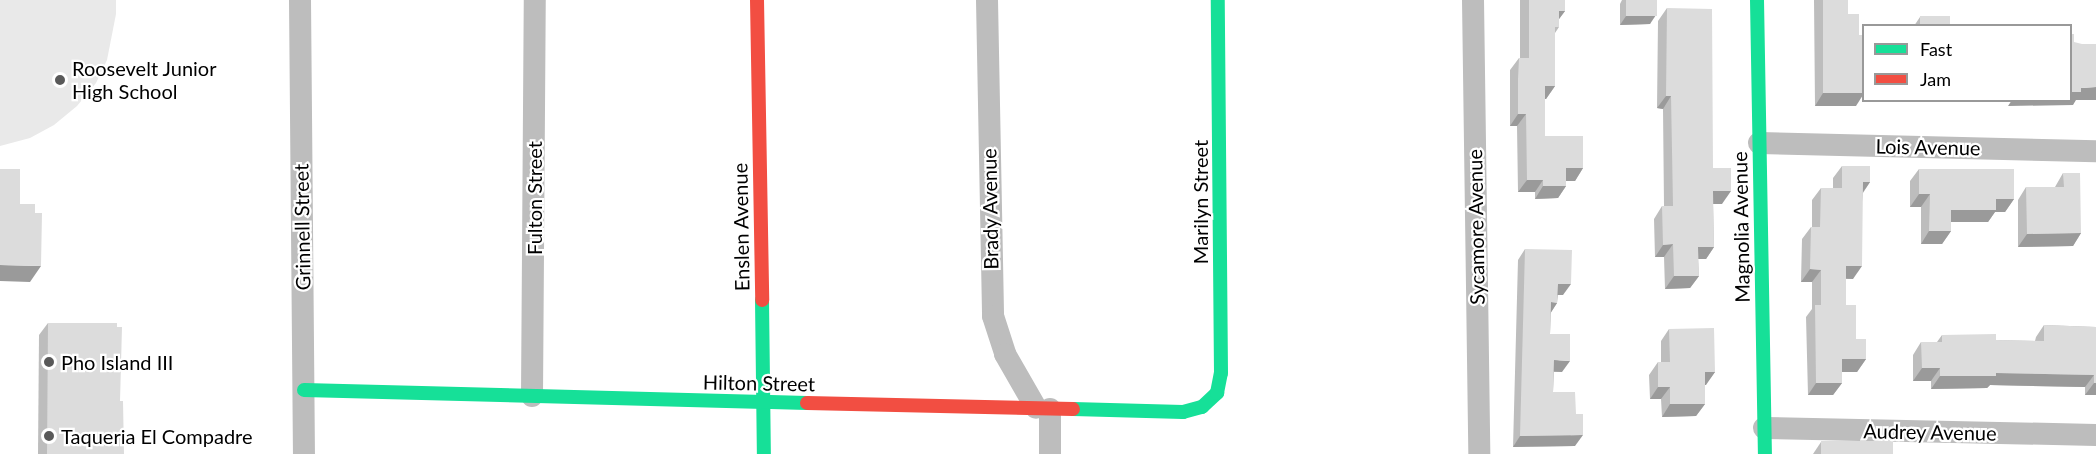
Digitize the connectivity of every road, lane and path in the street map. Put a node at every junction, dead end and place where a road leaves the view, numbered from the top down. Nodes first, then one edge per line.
1 (300, 0) edge
2 (535, 0) edge
3 (757, 0) edge
4 (987, 0) edge
5 (1218, 0) edge
6 (1473, 0) edge
7 (1757, 0) edge
8 (1759, 143) junction
9 (2096, 151) edge
10 (304, 390) junction
11 (532, 396) junction
12 (1210, 400) joint
13 (763, 403) junction
14 (1043, 409) junction
15 (1764, 428) junction
16 (2096, 435) edge
17 (304, 454) edge
18 (764, 454) edge
19 (1050, 454) edge
20 (1479, 454) edge
21 (1765, 454) edge

1 - 10 street, Grinnell Street
2 - 11 street, Fulton Street
3 - 13 street, Enslen Avenue
4 - 14 street, Brady Avenue
5 - 12 street, Marilyn Street
6 - 20 street, Sycamore Avenue
7 - 8 street, Magnolia Avenue
8 - 9 street, Lois Avenue
8 - 15 street, Magnolia Avenue
10 - 11 street, Hilton Street
10 - 17 street, Grinnell Street
11 - 13 street, Hilton Street
12 - 14 street, Hilton Street
13 - 14 street, Hilton Street
13 - 18 street, Enslen Avenue
14 - 19 street, Brady Avenue
15 - 16 street, Audrey Avenue
15 - 21 street, Magnolia Avenue

